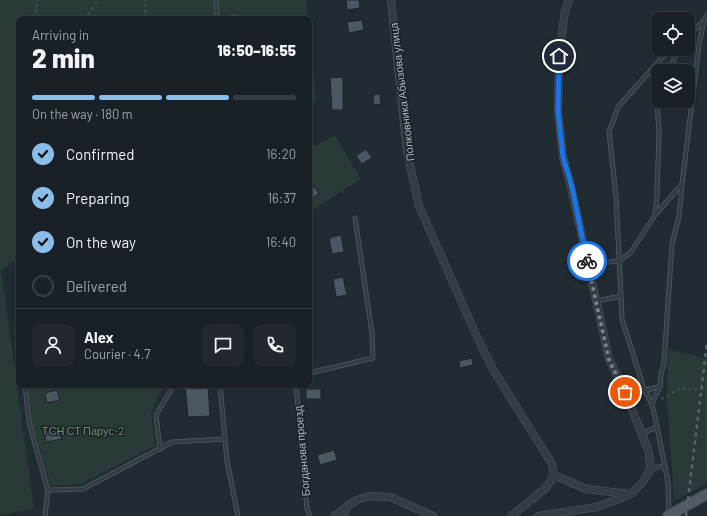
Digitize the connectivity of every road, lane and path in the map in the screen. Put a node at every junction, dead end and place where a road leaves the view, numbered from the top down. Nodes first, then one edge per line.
1 (37, 0) edge
2 (98, 0) edge
3 (146, 0) edge
4 (216, 0) edge
5 (392, 0) edge
6 (569, 0) edge
7 (216, 12) junction
8 (707, 15) edge
9 (36, 16) edge
10 (86, 16) edge
11 (145, 16) edge
12 (208, 16) edge
13 (217, 16) edge
14 (704, 20) junction
15 (695, 28) edge
16 (664, 56) edge
17 (657, 108) edge
18 (682, 184) junction
19 (655, 215) junction
20 (355, 218) dead end
21 (619, 260) junction
22 (588, 264) junction
23 (621, 296) junction
24 (596, 301) junction
25 (312, 372) edge
26 (660, 386) junction
27 (25, 388) edge
28 (172, 388) edge
29 (220, 388) edge
30 (296, 388) edge
31 (644, 389) junction
32 (707, 389) edge
33 (625, 392) junction
34 (652, 404) junction
35 (657, 427) junction
36 (641, 434) junction
37 (225, 439) junction
38 (160, 449) junction
39 (665, 467) junction
40 (650, 470) junction
41 (554, 475) junction
42 (48, 490) junction
43 (631, 494) junction
44 (707, 494) edge
45 (347, 506) junction
46 (45, 516) edge
47 (238, 516) edge
48 (310, 516) edge
49 (335, 516) edge
50 (343, 516) edge
51 (432, 516) edge
52 (511, 516) edge
53 (538, 516) edge
54 (669, 516) edge

1 - 9 path
2 - 10 path
3 - 11 path
4 - 7 lane
5 - 41 street, Полковника Абызова улица
6 - 22 street
7 - 12 path
7 - 13 lane
8 - 14 lane
14 - 15 lane
14 - 18 lane
16 - 21 lane
17 - 19 lane
18 - 19 lane
18 - 26 lane
19 - 21 lane
20 - 25 lane
21 - 22 lane
21 - 23 lane
22 - 24 street
23 - 24 lane
23 - 31 lane
24 - 33 street
26 - 31 lane
26 - 34 lane
27 - 42 lane
28 - 38 lane
29 - 37 lane
30 - 48 lane, Богданова проезд
31 - 33 lane
31 - 34 lane
32 - 34 path
33 - 36 street
34 - 35 lane
35 - 36 lane
35 - 39 lane
36 - 40 street
37 - 38 lane
37 - 47 lane
38 - 42 lane
39 - 40 lane
39 - 54 lane
40 - 43 street
41 - 43 street
41 - 52 street
42 - 46 lane
43 - 53 street
44 - 54 main road
45 - 49 street
45 - 50 street
45 - 51 street

